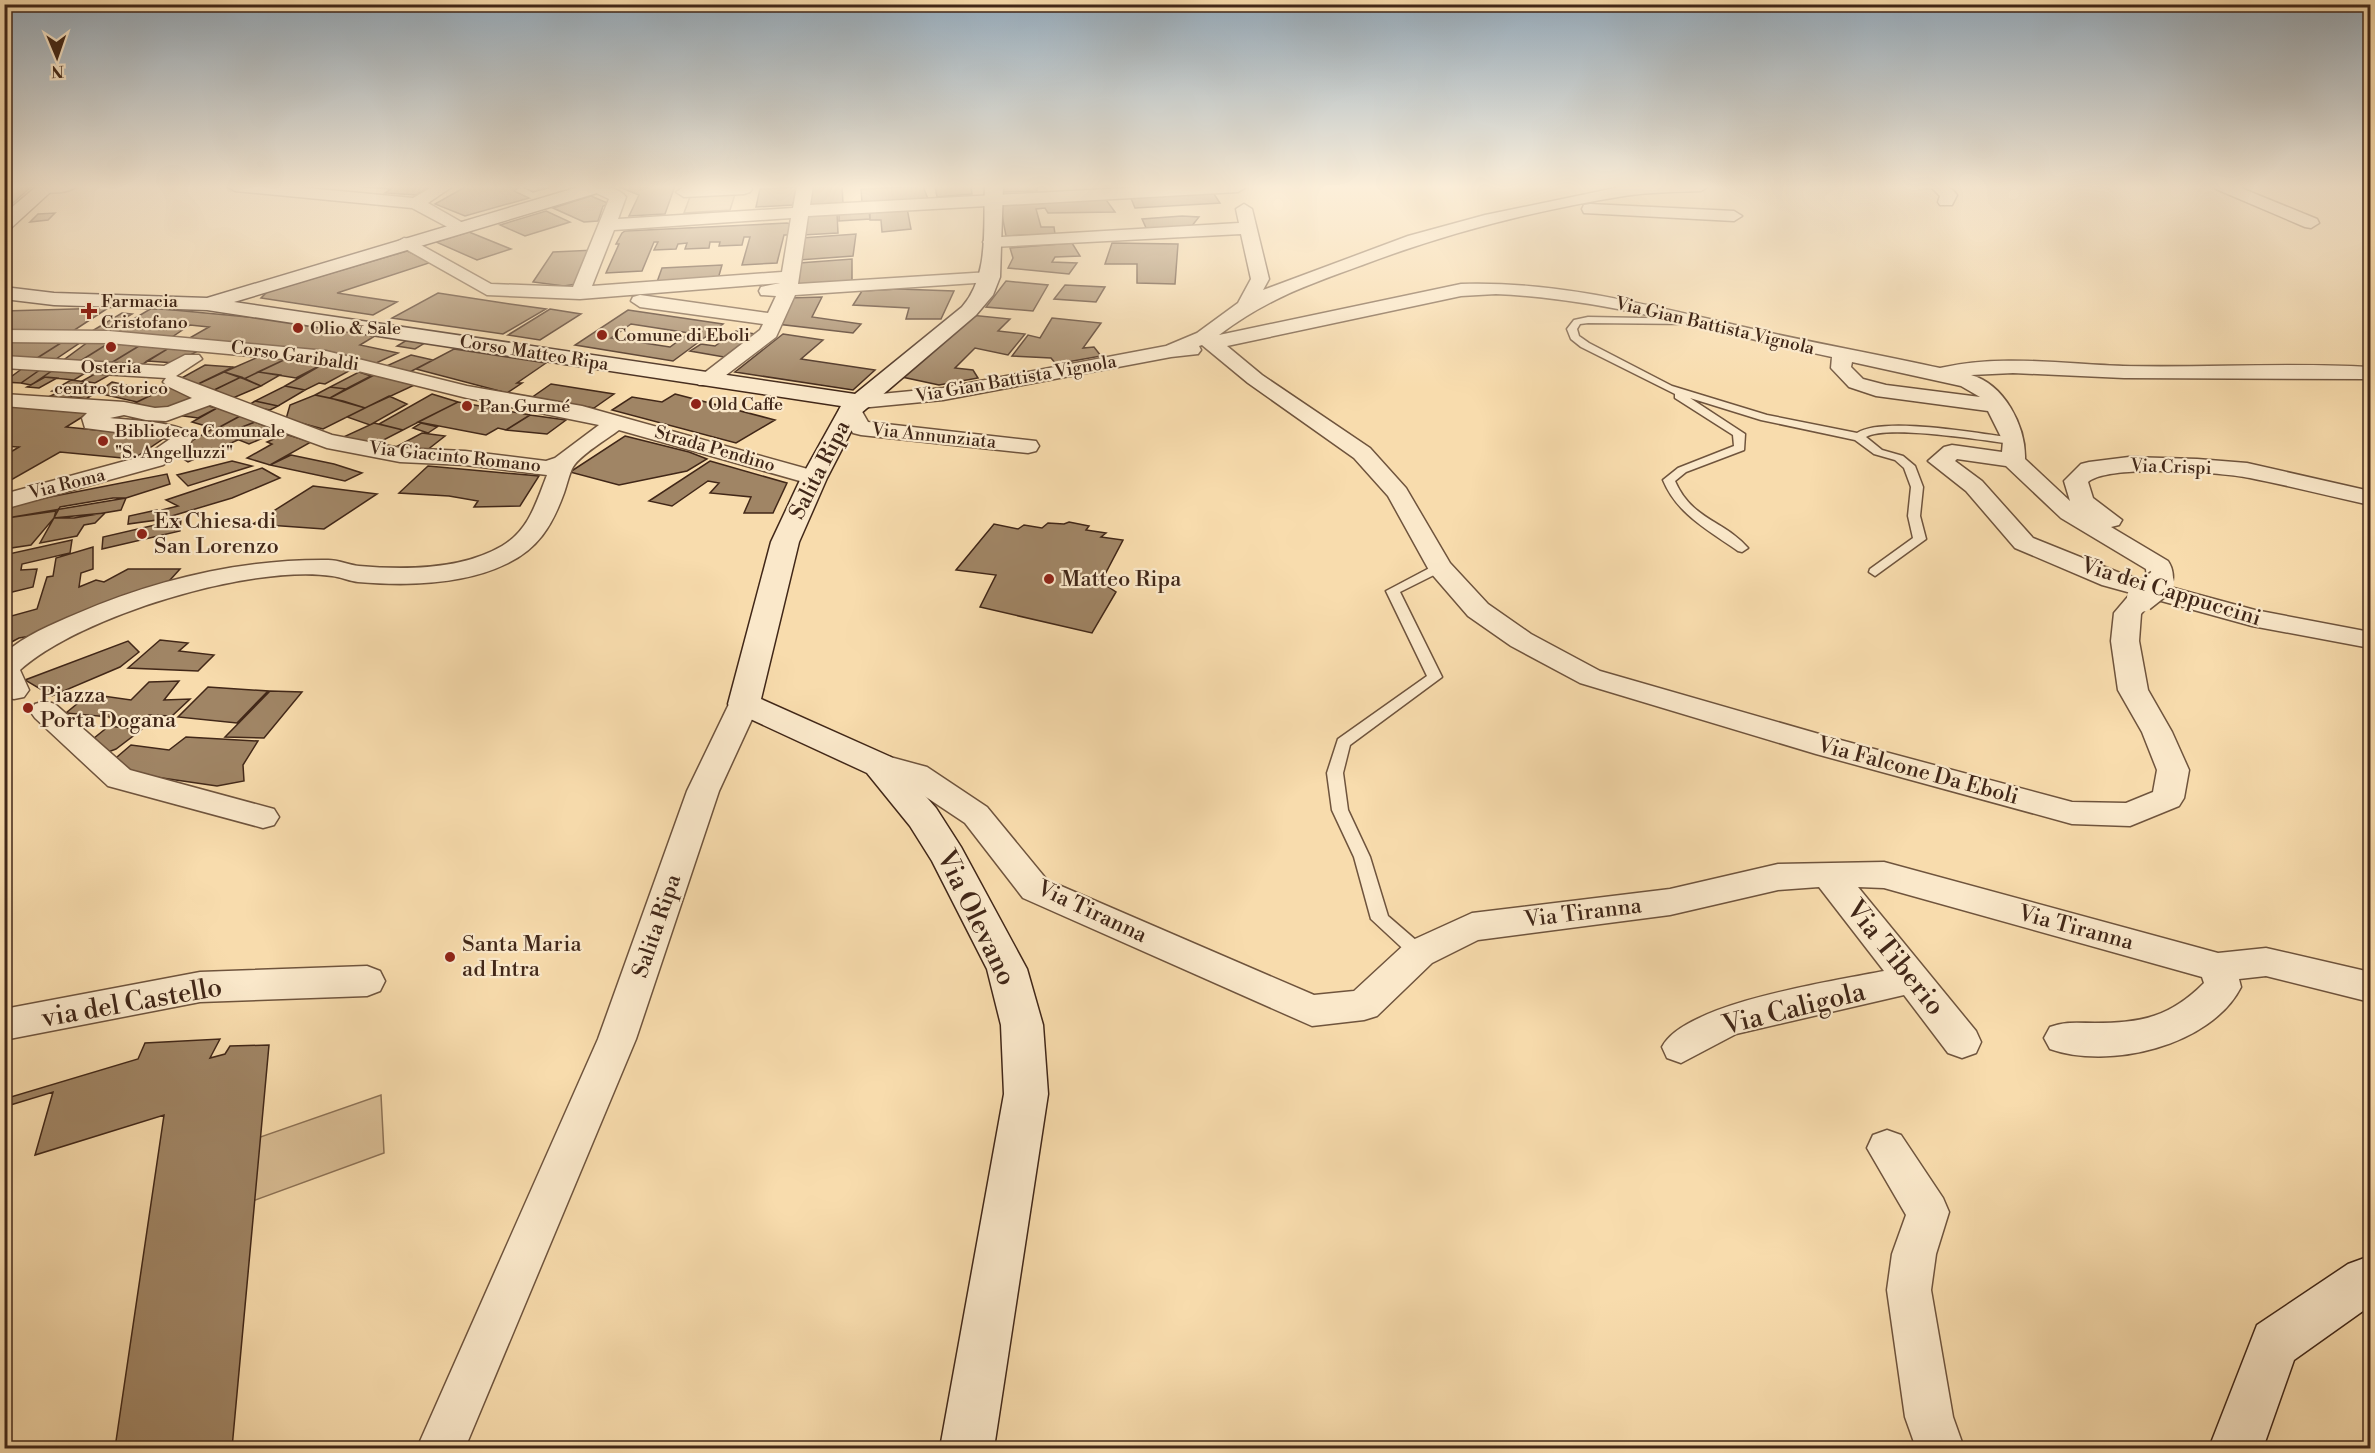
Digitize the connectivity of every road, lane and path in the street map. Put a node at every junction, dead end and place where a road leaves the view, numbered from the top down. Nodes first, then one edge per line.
1 (369, 254) edge
2 (423, 254) edge
3 (596, 254) edge
4 (793, 254) edge
5 (991, 254) edge
6 (1251, 254) edge
7 (1375, 254) edge
8 (1253, 272) junction
9 (990, 277) junction
10 (1294, 283) junction
11 (580, 293) junction
12 (8, 295) edge
13 (784, 298) junction
14 (632, 300) junction
15 (207, 304) junction
16 (1246, 306) junction
17 (1694, 321) junction
18 (4, 336) edge
19 (1212, 343) junction
20 (216, 346) junction
21 (1842, 354) junction
22 (4, 362) edge
23 (1901, 367) joint
24 (2370, 373) edge
25 (1941, 374) junction
26 (706, 381) junction
27 (174, 382) dead end
28 (1668, 388) junction
29 (210, 398) junction
30 (4, 400) edge
31 (1996, 405) junction
32 (855, 406) junction
33 (113, 408) junction
34 (616, 422) junction
35 (1859, 437) junction
36 (1028, 446) dead end
37 (2014, 450) junction
38 (563, 463) junction
39 (814, 478) junction
40 (2370, 498) edge
41 (7, 500) edge
42 (1742, 548) dead end
43 (2143, 553) junction
44 (1439, 567) junction
45 (1875, 572) dead end
46 (2370, 640) edge
47 (14, 690) dead end
48 (744, 704) junction
49 (45, 711) dead end
50 (879, 765) junction
51 (263, 817) dead end
52 (1828, 874) junction
53 (1419, 953) junction
54 (2218, 967) junction
55 (1911, 979) junction
56 (367, 981) dead end
57 (2370, 987) edge
58 (4, 1025) edge
59 (2063, 1038) dead end
60 (1962, 1042) dead end
61 (1681, 1047) dead end
62 (1887, 1148) dead end
63 (2370, 1280) edge
64 (441, 1449) edge
65 (967, 1449) edge
66 (1940, 1449) edge
67 (2235, 1449) edge

1 - 15 street
2 - 11 street
3 - 11 street
4 - 13 street
5 - 9 street
6 - 8 street
7 - 10 street
8 - 10 street
8 - 16 street
9 - 13 street
9 - 32 street
10 - 16 street
11 - 13 street
11 - 14 street
12 - 15 street
13 - 14 street
13 - 14 street
13 - 26 street
15 - 26 street, Corso Matteo Ripa
16 - 19 street
17 - 19 street, Via Gian Battista Vignola
17 - 21 street, Via Gian Battista Vignola
17 - 28 lane
18 - 20 street, Corso Garibaldi
19 - 32 street, Via Gian Battista Vignola
19 - 44 street, Via Falcone Da Eboli
20 - 22 street
20 - 34 street, Corso Garibaldi
21 - 23 street, Via Gian Battista Vignola
21 - 31 street
23 - 25 street, Via Falcone Da Eboli
24 - 25 street
25 - 31 street, Via Falcone Da Eboli
26 - 32 street, Corso Matteo Ripa
27 - 29 street, Via Giacinto Romano
28 - 35 lane
28 - 42 lane
29 - 33 street
29 - 38 street, Via Giacinto Romano
30 - 33 street
31 - 37 street, Via Falcone Da Eboli
32 - 36 street, Via Annunziata
32 - 39 street, Salita Ripa
33 - 41 street, Via Roma
34 - 38 street
34 - 39 street, Strada Pendino
35 - 37 lane
35 - 45 lane
37 - 43 street, Via Falcone Da Eboli
37 - 46 street, Via dei Cappuccini
38 - 47 street
39 - 48 street, Salita Ripa
40 - 43 street, Via Crispi
43 - 44 street, Via Falcone Da Eboli
44 - 53 lane
48 - 50 street, Via Olevano
48 - 64 street, Salita Ripa
49 - 51 street
50 - 53 street, Via Tiranna
50 - 65 street, Via Olevano
52 - 53 street, Via Tiranna
52 - 54 street, Via Tiranna
52 - 55 street, Via Tiberio
54 - 57 street, Via Tiranna
54 - 59 street
55 - 60 street, Via Tiberio
55 - 61 street, Via Caligola
56 - 58 street, via del Castello
62 - 66 street
63 - 67 street

